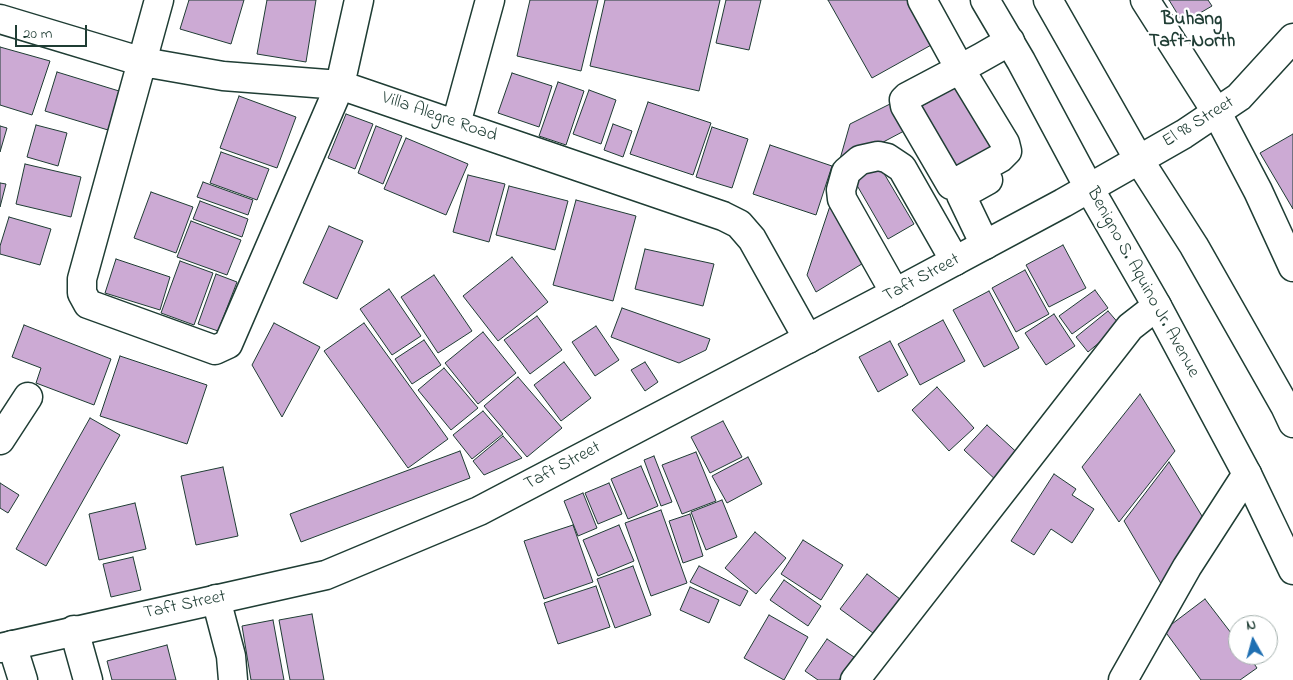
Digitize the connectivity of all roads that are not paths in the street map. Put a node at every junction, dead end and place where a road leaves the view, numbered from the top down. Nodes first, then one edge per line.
1 (159, 0) edge
2 (359, 0) edge
3 (490, 0) edge
4 (922, 0) edge
5 (986, 0) edge
6 (1048, 0) edge
7 (1145, 0) edge
8 (0, 19) edge
9 (1293, 38) edge
10 (1010, 42) junction
11 (143, 62) junction
12 (960, 69) junction
13 (340, 85) junction
14 (1217, 113) junction
15 (456, 124) junction
16 (1000, 158) junction
17 (1139, 160) junction
18 (1088, 188) junction
19 (985, 245) junction
20 (954, 261) junction
21 (1293, 267) edge
22 (895, 293) junction
23 (1156, 306) junction
24 (808, 339) junction
25 (28, 397) dead end
26 (1293, 423) edge
27 (0, 440) edge
28 (1247, 474) junction
29 (1293, 570) edge
30 (216, 599) junction
31 (74, 630) junction
32 (6, 646) edge
33 (23, 680) edge
34 (88, 680) edge
35 (233, 680) edge
36 (855, 680) edge
37 (1123, 680) edge

1 - 11 main road
2 - 13 main road
3 - 15 main road
4 - 12 main road
5 - 10 main road, Benigno S. Aquino Jr. Avenue
6 - 17 main road
7 - 14 main road
8 - 11 main road, Villa Alegre Road
9 - 14 main road, El 98 Street
10 - 12 main road
10 - 18 main road, Benigno S. Aquino Jr. Avenue
11 - 13 main road, Villa Alegre Road
11 - 13 main road
12 - 16 main road
12 - 16 main road
13 - 15 main road, Villa Alegre Road
14 - 17 main road, El 98 Street
14 - 21 main road
15 - 24 main road, Villa Alegre Road
16 - 19 main road
17 - 18 main road, El 98 Street
17 - 26 main road
18 - 19 main road, Taft Street
18 - 23 main road, Benigno S. Aquino Jr. Avenue
19 - 20 main road, Taft Street
20 - 22 main road, Taft Street
20 - 22 main road
22 - 24 main road, Taft Street
23 - 28 main road, Benigno S. Aquino Jr. Avenue
23 - 36 main road
24 - 30 main road, Taft Street
25 - 27 main road
28 - 29 main road, Benigno S. Aquino Jr. Avenue
28 - 37 main road
30 - 31 main road, Taft Street
30 - 35 main road
31 - 32 main road, Taft Street
31 - 34 main road
32 - 33 main road

